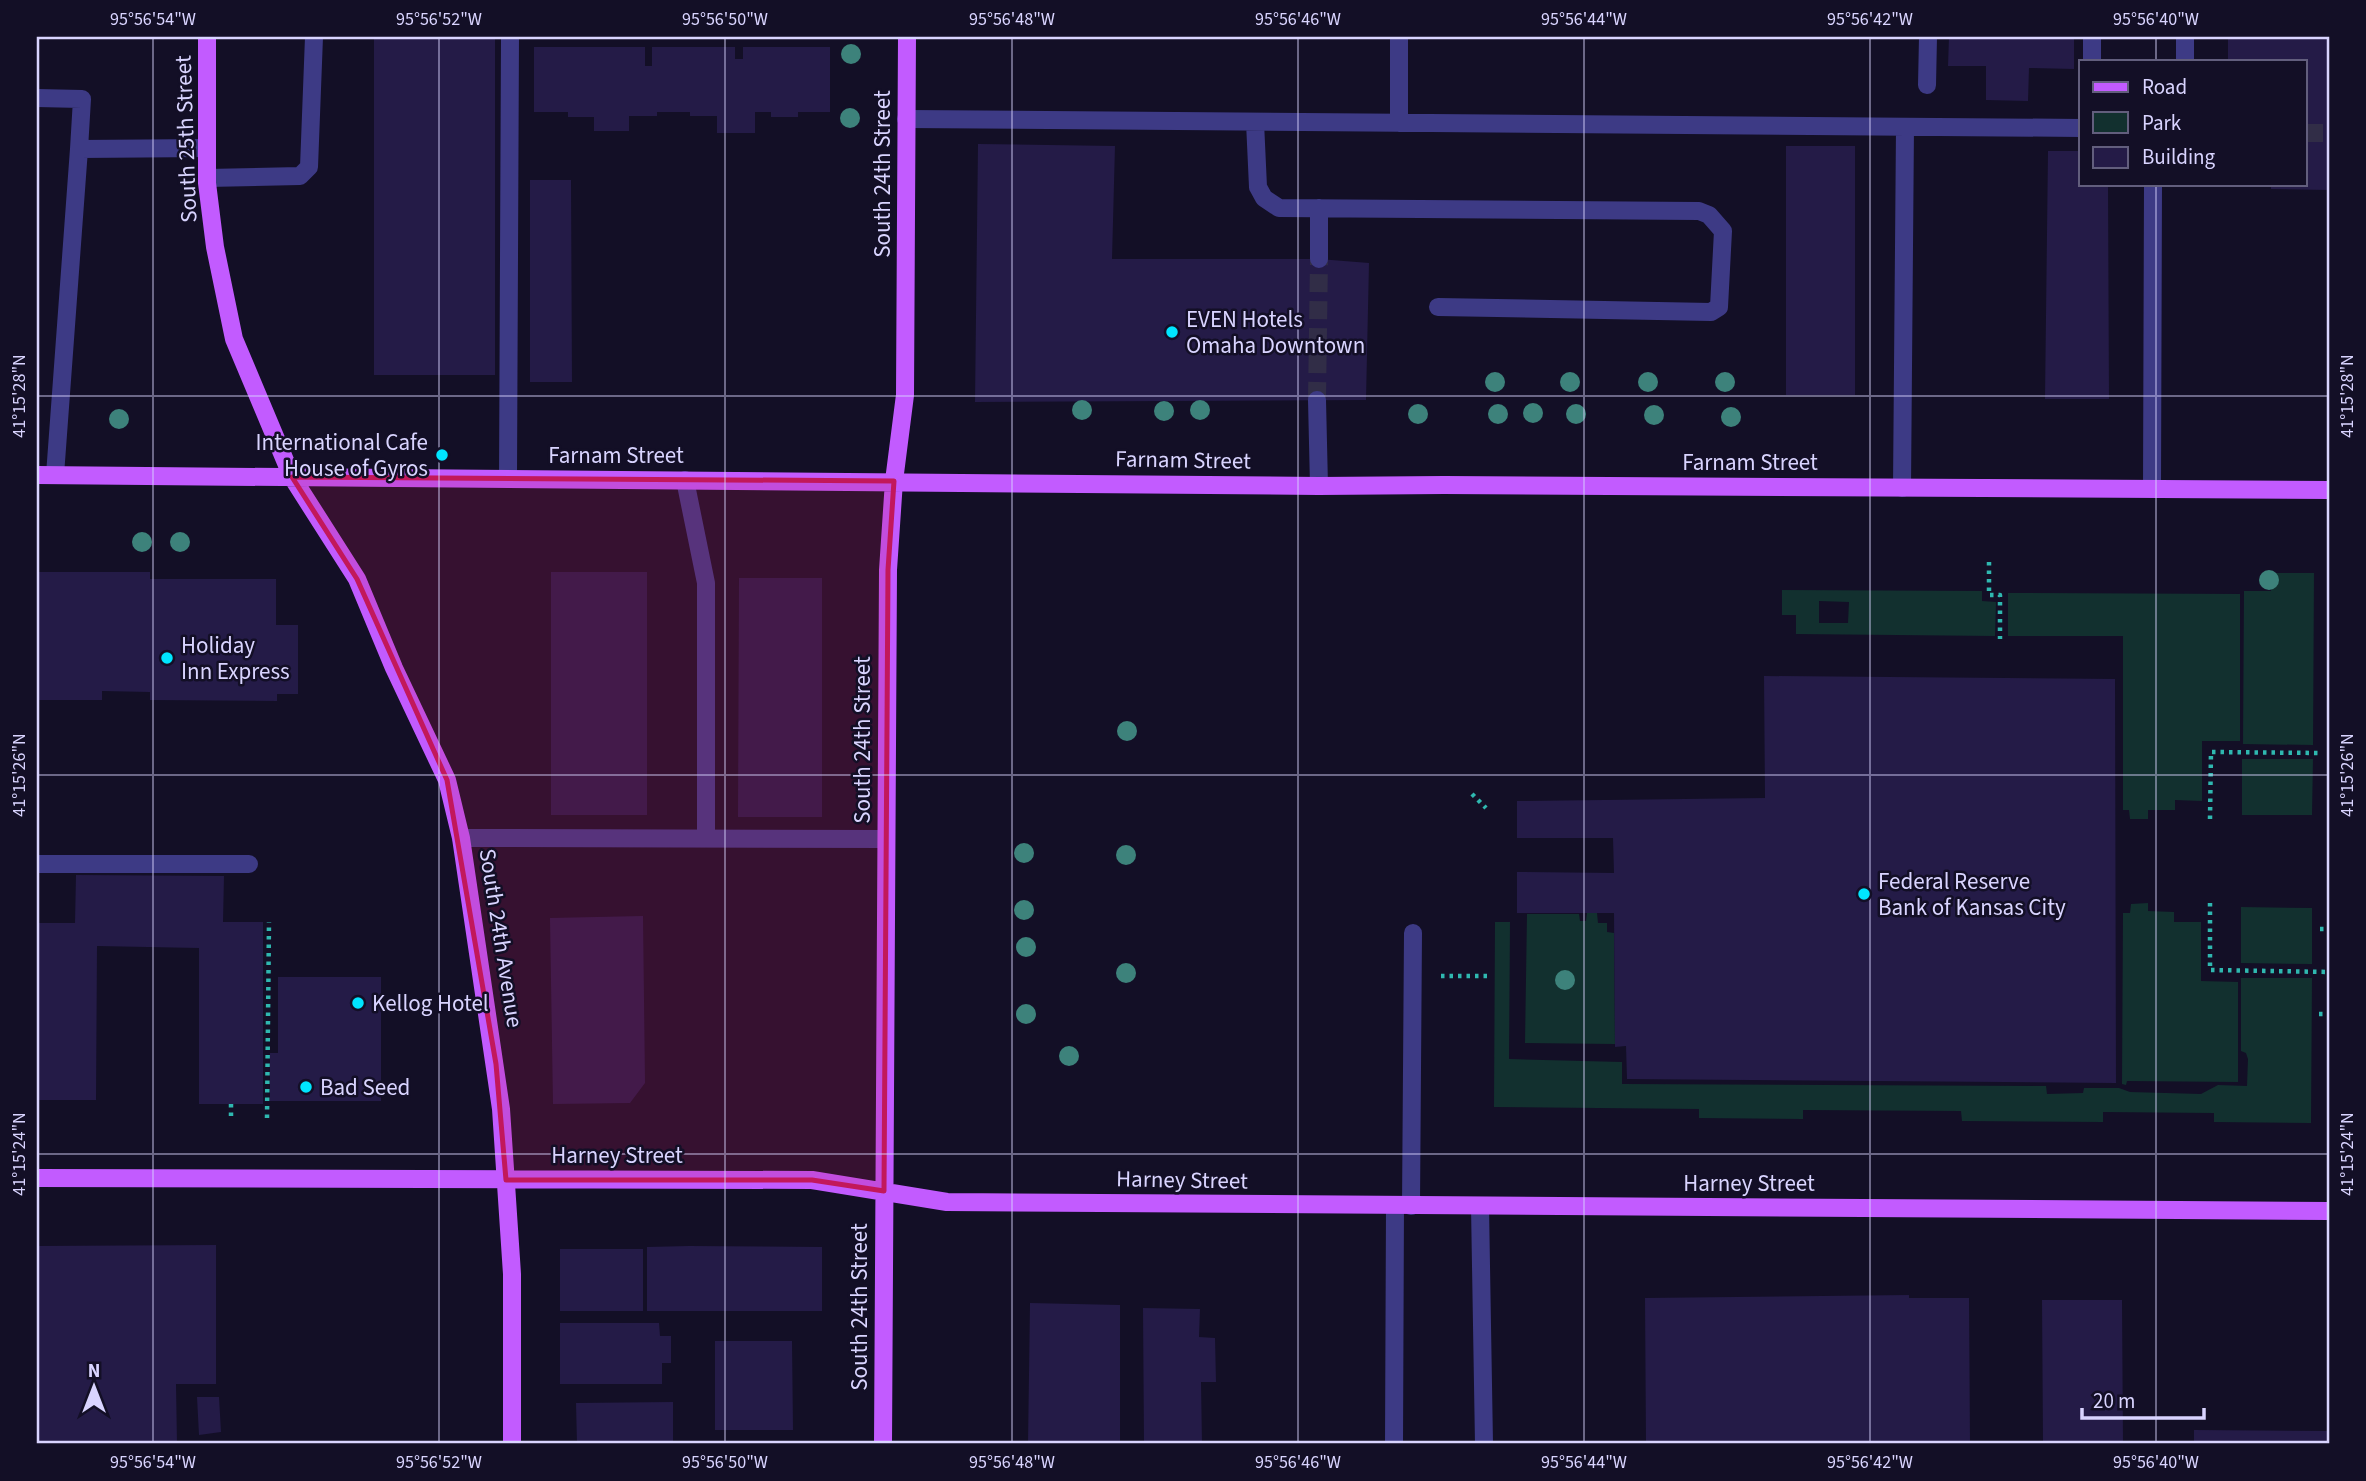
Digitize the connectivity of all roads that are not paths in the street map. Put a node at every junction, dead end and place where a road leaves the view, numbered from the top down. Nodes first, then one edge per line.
1 (207, 37) edge
2 (314, 37) edge
3 (510, 37) edge
4 (907, 37) edge
5 (1399, 37) edge
6 (1928, 37) edge
7 (2092, 37) edge
8 (2185, 37) edge
9 (2092, 60) edge
10 (2185, 60) edge
11 (1927, 85) dead end
12 (37, 98) edge
13 (906, 119) junction
14 (1255, 122) junction
15 (1399, 123) junction
16 (1905, 127) junction
17 (2079, 128) edge
18 (207, 148) junction
19 (79, 149) junction
20 (207, 178) junction
21 (2153, 186) edge
22 (1319, 208) junction
23 (1319, 259) tunnel mouth
24 (1438, 307) dead end
25 (1317, 400) tunnel mouth
26 (46, 475) edge
27 (292, 477) junction
28 (508, 479) junction
29 (685, 480) junction
30 (894, 481) junction
31 (1319, 486) junction
32 (1902, 488) junction
33 (2152, 489) junction
34 (2329, 491) edge
35 (461, 838) junction
36 (706, 838) junction
37 (886, 839) junction
38 (37, 864) edge
39 (248, 864) dead end
40 (1413, 933) dead end
41 (37, 1178) edge
42 (506, 1180) junction
43 (884, 1191) junction
44 (1403, 1206) junction
45 (1480, 1206) junction
46 (2329, 1211) edge
47 (512, 1444) edge
48 (883, 1444) edge
49 (1394, 1444) edge
50 (1484, 1444) edge

1 - 18 main road, South 25th Street
2 - 20 lane
3 - 28 lane
4 - 13 main road, South 24th Street
5 - 15 lane
6 - 11 lane
7 - 9 lane
8 - 10 lane
12 - 19 lane
13 - 14 lane
13 - 30 main road, South 24th Street
14 - 15 lane
14 - 22 lane
15 - 16 lane
16 - 17 lane
16 - 32 lane
18 - 19 lane
18 - 20 main road, South 25th Street
19 - 26 lane
20 - 27 main road, South 25th Street
21 - 33 lane
22 - 23 lane
22 - 24 lane
25 - 31 lane
26 - 27 main road, Farnam Street
27 - 28 main road, Farnam Street
27 - 35 main road, South 24th Avenue
28 - 29 main road, Farnam Street
29 - 30 main road, Farnam Street
29 - 36 lane
30 - 31 main road, Farnam Street
30 - 37 main road, South 24th Street
31 - 32 main road, Farnam Street
32 - 33 main road, Farnam Street
33 - 34 main road, Farnam Street
35 - 36 lane
35 - 42 main road, South 24th Avenue
36 - 37 lane
37 - 43 main road, South 24th Street
38 - 39 lane
40 - 44 lane
41 - 42 main road, Harney Street
42 - 43 main road, Harney Street
42 - 47 main road, South 24th Avenue
43 - 44 main road, Harney Street
43 - 48 main road, South 24th Street
44 - 45 main road, Harney Street
44 - 49 lane
45 - 46 main road, Harney Street
45 - 50 lane

